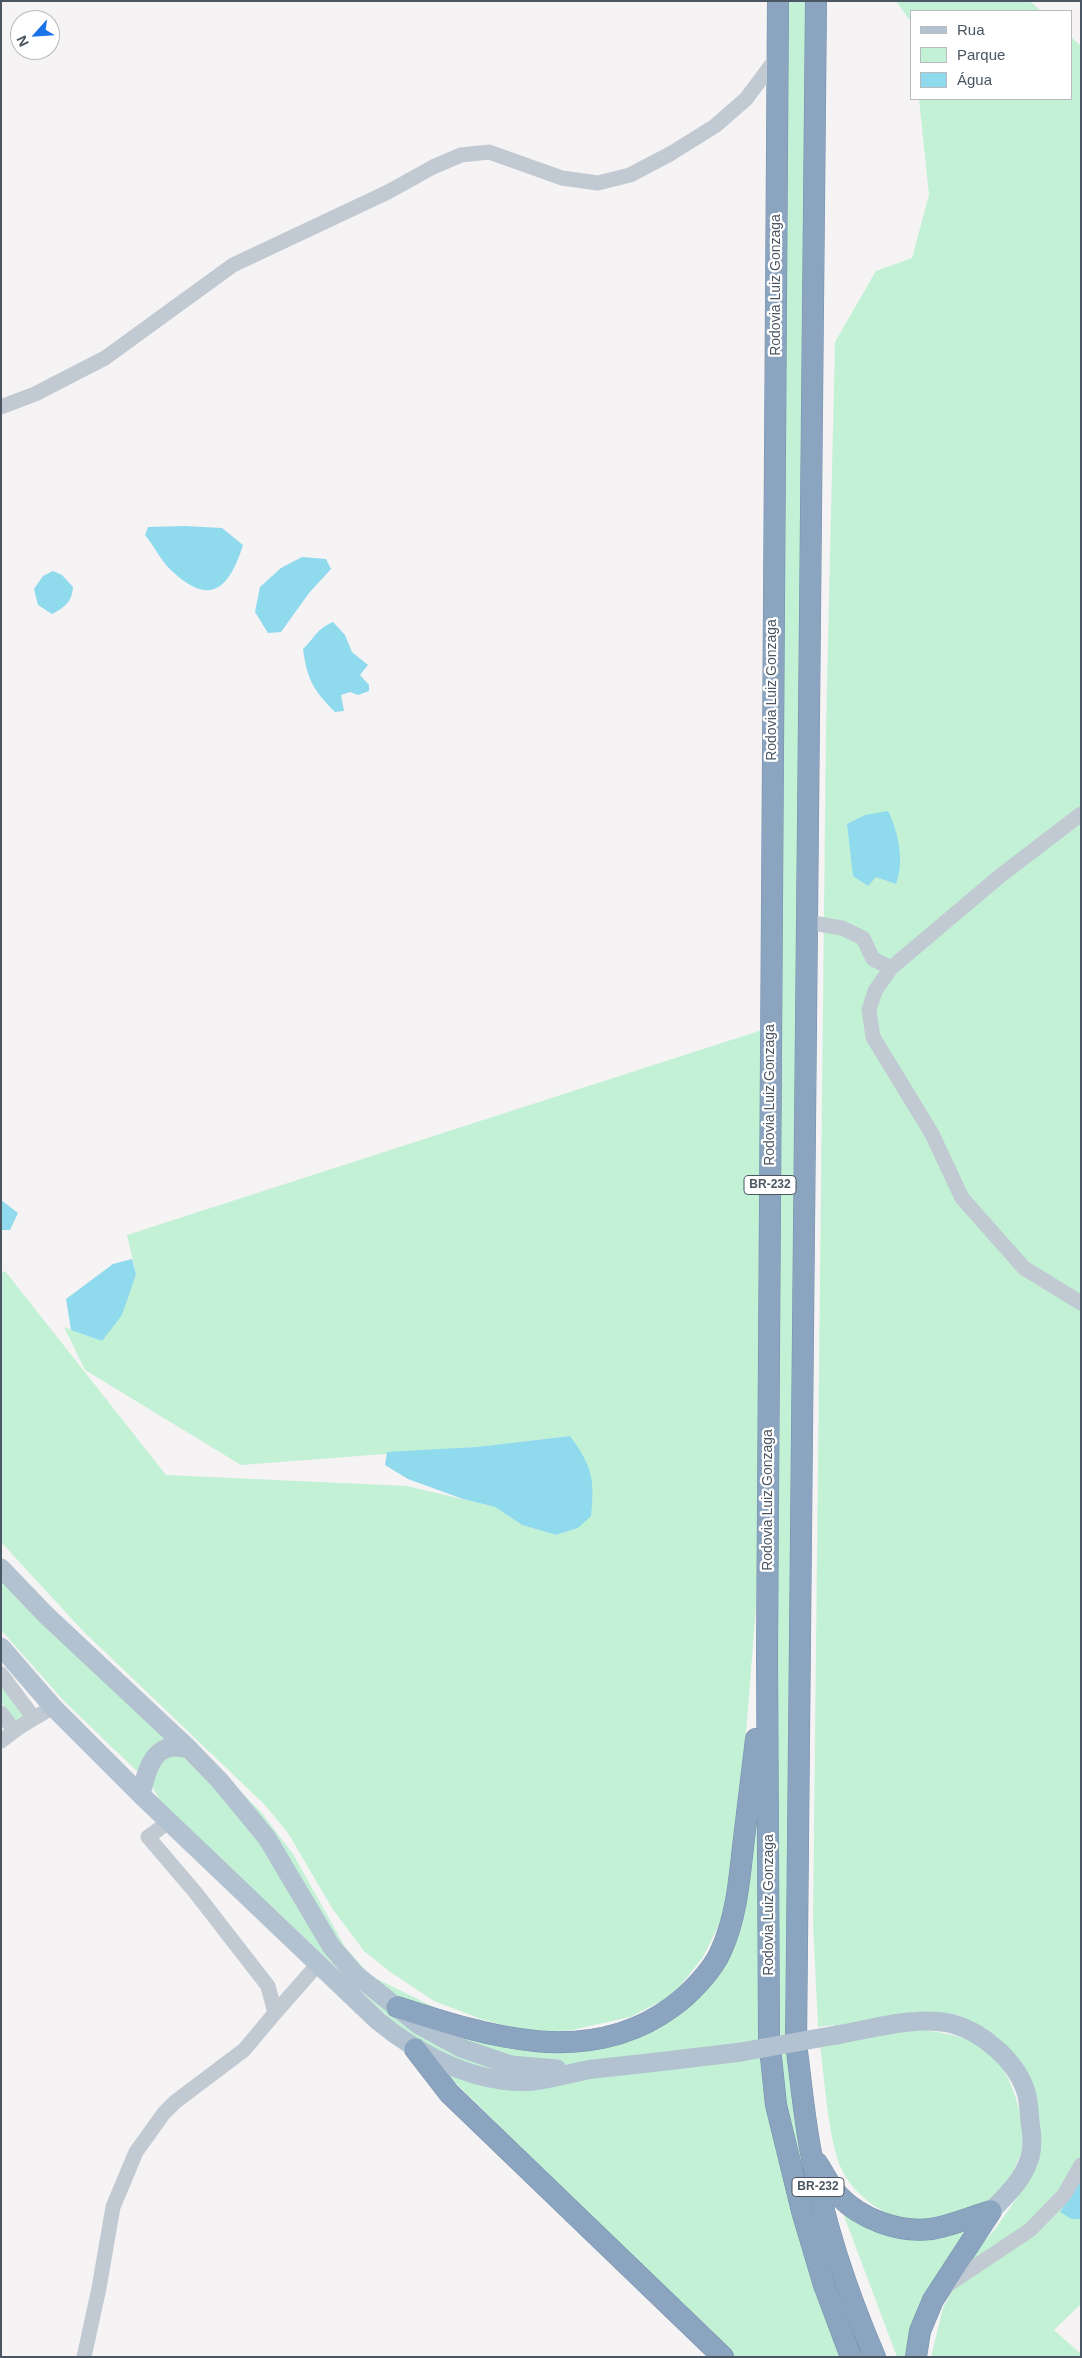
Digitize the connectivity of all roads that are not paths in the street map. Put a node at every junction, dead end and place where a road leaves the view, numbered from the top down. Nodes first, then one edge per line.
1 (778, 1) edge
2 (816, 1) edge
3 (778, 56) junction
4 (1, 407) edge
5 (1081, 814) edge
6 (808, 922) junction
7 (891, 968) junction
8 (1081, 1303) edge
9 (1, 1568) edge
10 (1, 1647) edge
11 (767, 1654) junction
12 (1, 1674) edge
13 (53, 1707) junction
14 (1, 1713) edge
15 (34, 1717) junction
16 (14, 1730) junction
17 (1, 1741) edge
18 (190, 1749) junction
19 (141, 1795) junction
20 (170, 1821) junction
21 (318, 1964) junction
22 (397, 2007) junction
23 (275, 2013) junction
24 (415, 2049) junction
25 (578, 2071) junction
26 (810, 2152) junction
27 (1081, 2165) edge
28 (990, 2211) junction
29 (940, 2290) junction
30 (84, 2357) edge
31 (723, 2357) edge
32 (851, 2357) edge
33 (875, 2357) edge
34 (916, 2357) edge

1 - 3 highway, Rodovia Luiz Gonzaga / BR-232
2 - 6 highway, Rodovia Luiz Gonzaga / BR-232
3 - 4 street
3 - 11 highway, Rodovia Luiz Gonzaga / BR-232
5 - 7 street
6 - 7 street
6 - 26 highway, Rodovia Luiz Gonzaga / BR-232
7 - 8 street
9 - 18 main road
10 - 13 main road
11 - 22 highway
11 - 32 highway, Rodovia Luiz Gonzaga / BR-232
12 - 15 street
13 - 15 street
13 - 19 main road
14 - 16 street
15 - 16 street
16 - 17 street
18 - 19 main road
18 - 22 main road
19 - 20 main road
20 - 21 main road
20 - 23 street
21 - 23 street
21 - 24 main road
22 - 25 main road
23 - 30 street
24 - 25 main road
24 - 31 highway
25 - 28 main road, bridge
26 - 28 highway
26 - 33 highway, Rodovia Luiz Gonzaga / BR-232
27 - 29 street
28 - 29 highway
29 - 34 highway

